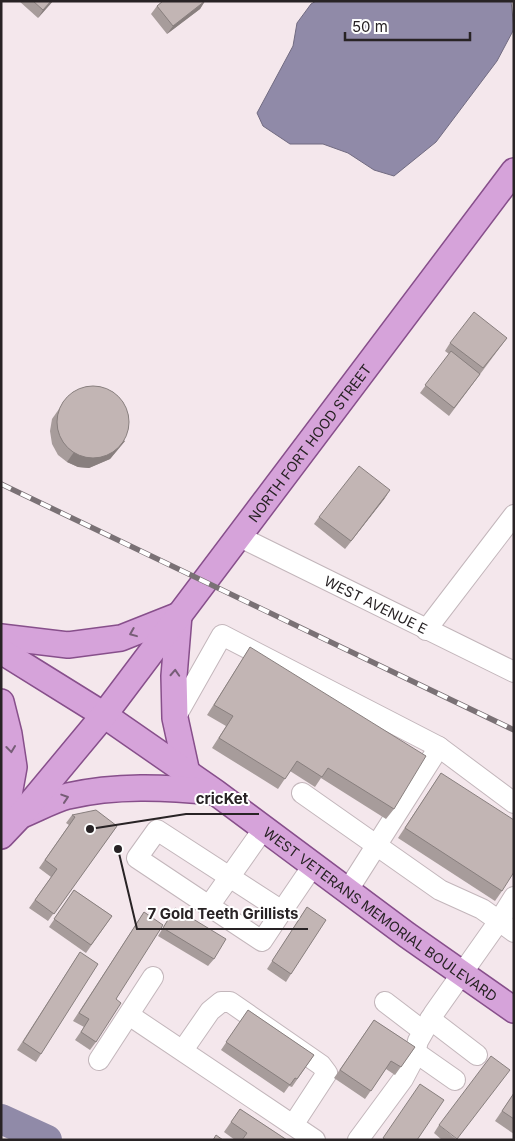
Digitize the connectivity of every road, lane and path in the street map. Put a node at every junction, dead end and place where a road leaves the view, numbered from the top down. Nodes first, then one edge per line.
1 (514, 171) edge
2 (514, 515) edge
3 (238, 536) junction
4 (179, 615) junction
5 (426, 630) junction
6 (1, 637) edge
7 (1, 650) edge
8 (514, 672) edge
9 (1, 702) edge
10 (104, 715) junction
11 (175, 718) junction
12 (439, 747) junction
13 (187, 773) junction
14 (215, 792) junction
15 (302, 793) dead end
16 (514, 803) edge
17 (20, 816) junction
18 (264, 828) junction
19 (2, 835) edge
20 (378, 846) junction
21 (314, 864) junction
22 (229, 876) junction
23 (348, 890) junction
24 (514, 897) edge
25 (209, 906) junction
26 (282, 911) junction
27 (506, 927) edge
28 (464, 974) junction
29 (153, 977) dead end
30 (385, 1002) dead end
31 (514, 1010) edge
32 (129, 1015) junction
33 (427, 1025) junction
34 (183, 1050) junction
35 (415, 1052) junction
36 (477, 1055) dead end
37 (99, 1060) dead end
38 (455, 1080) dead end
39 (293, 1124) junction
40 (316, 1140) edge
41 (358, 1140) edge

1 - 3 main road, NORTH FORT HOOD STREET
2 - 5 street
3 - 4 main road, NORTH FORT HOOD STREET
3 - 5 street, WEST AVENUE E
4 -> 6 main road
4 - 10 main road, NORTH FORT HOOD STREET
11 -> 4 main road
5 - 8 street, WEST AVENUE E
7 - 10 main road, WEST VETERANS MEMORIAL BOULEVARD
9 -> 19 main road
10 - 13 main road, WEST VETERANS MEMORIAL BOULEVARD
10 - 17 main road, NORTH FORT HOOD STREET
11 - 12 street
11 - 13 main road
12 - 16 street
12 - 20 street
13 - 14 main road, WEST VETERANS MEMORIAL BOULEVARD
17 -> 14 main road
14 - 18 main road, WEST VETERANS MEMORIAL BOULEVARD
15 - 20 street
17 - 19 main road, NORTH FORT HOOD STREET
18 - 21 main road, WEST VETERANS MEMORIAL BOULEVARD
18 - 22 street
20 - 23 street
20 - 27 street
21 - 23 main road, WEST VETERANS MEMORIAL BOULEVARD
21 - 26 street
22 - 25 street
22 - 25 street
22 - 26 street
23 - 28 main road, WEST VETERANS MEMORIAL BOULEVARD
24 - 27 street
25 - 26 street
27 - 28 street
28 - 31 main road, WEST VETERANS MEMORIAL BOULEVARD
28 - 33 street
29 - 32 street
30 - 33 street
32 - 34 street
32 - 37 street
33 - 35 street
33 - 36 street
34 - 39 street
34 - 39 street
35 - 38 street
35 - 41 street
39 - 40 street

